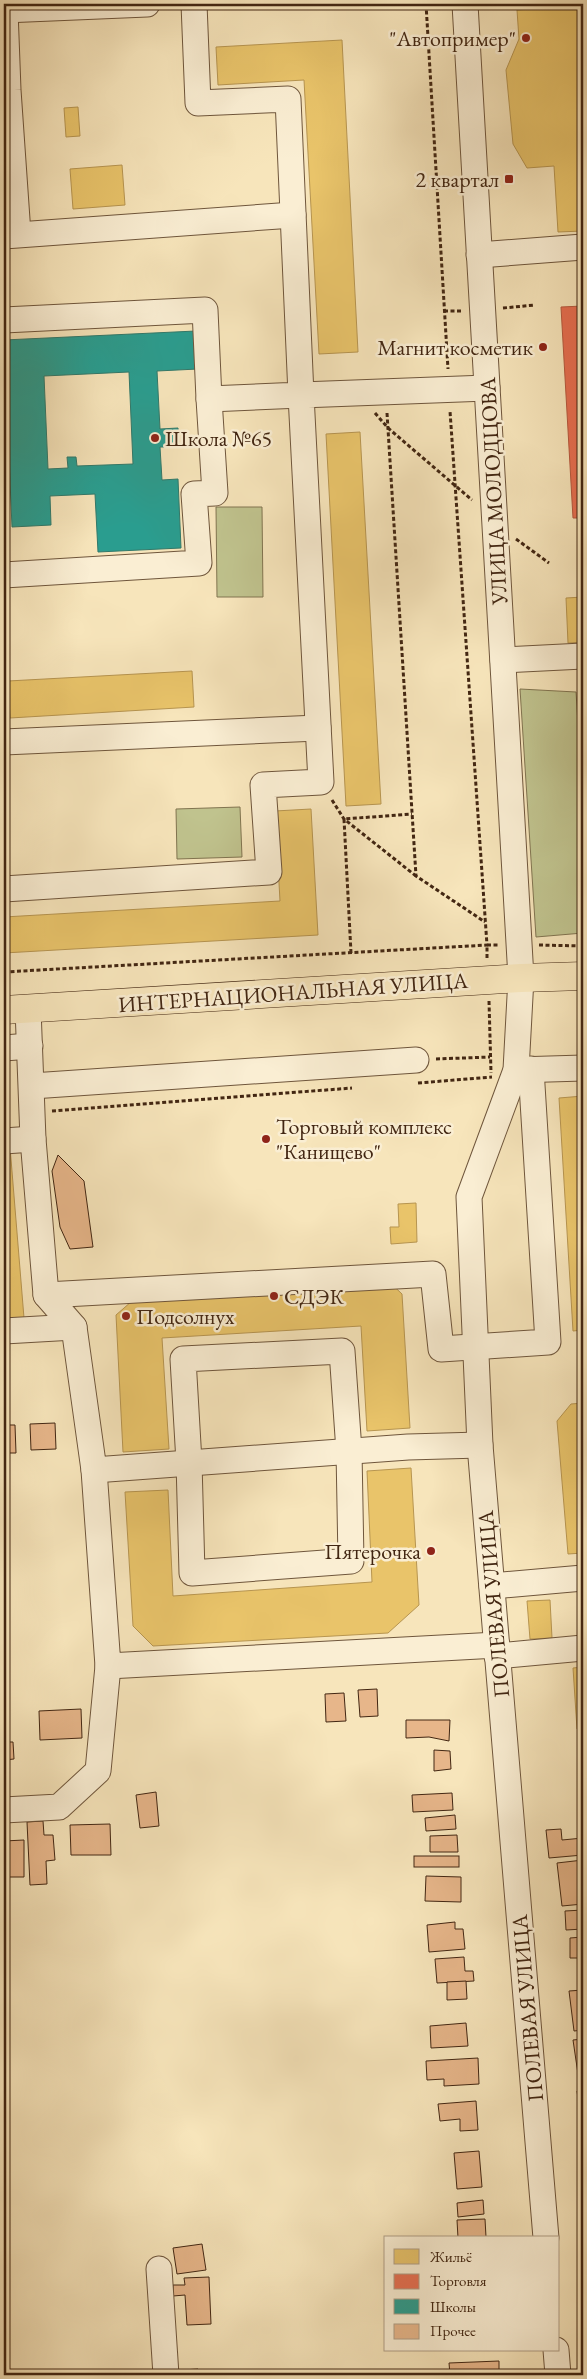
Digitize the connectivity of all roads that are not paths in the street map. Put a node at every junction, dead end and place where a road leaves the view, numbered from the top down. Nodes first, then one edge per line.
1 (147, 4) edge
2 (194, 4) edge
3 (464, 4) edge
4 (4, 10) edge
5 (6, 90) edge
6 (293, 215) junction
7 (11, 235) edge
8 (583, 246) edge
9 (479, 254) junction
10 (4, 320) edge
11 (487, 388) junction
12 (301, 395) junction
13 (209, 399) junction
14 (4, 575) edge
15 (583, 656) edge
16 (503, 660) junction
17 (318, 728) junction
18 (4, 742) edge
19 (4, 889) edge
20 (583, 976) edge
21 (521, 978) junction
22 (16, 1009) edge
23 (30, 1046) junction
24 (4, 1048) edge
25 (583, 1068) edge
26 (524, 1069) junction
27 (415, 1072) road end
28 (32, 1086) junction
29 (33, 1139) junction
30 (4, 1141) edge
31 (46, 1295) junction
32 (74, 1327) junction
33 (4, 1332) edge
34 (474, 1347) junction
35 (480, 1445) junction
36 (349, 1451) junction
37 (189, 1462) junction
38 (94, 1470) junction
39 (583, 1578) edge
40 (492, 1586) junction
41 (583, 1648) edge
42 (497, 1650) junction
43 (108, 1666) junction
44 (4, 1810) edge
45 (546, 2236) edge
46 (159, 2270) dead end
47 (556, 2352) edge
48 (166, 2375) edge
49 (558, 2375) edge

1 - 4 street
2 - 6 street
3 - 9 street, УЛИЦА МОЛОДЦОВА
4 - 5 street
5 - 7 street
6 - 7 street
6 - 12 street
8 - 9 street
9 - 11 street, УЛИЦА МОЛОДЦОВА
10 - 13 street
11 - 12 street
11 - 16 street, УЛИЦА МОЛОДЦОВА
12 - 13 street
12 - 17 street
13 - 14 street
15 - 16 street
16 - 21 street, УЛИЦА МОЛОДЦОВА
17 - 18 street
17 - 19 street
20 - 21 main road, ИНТЕРНАЦИОНАЛЬНАЯ УЛИЦА
21 - 22 main road, ИНТЕРНАЦИОНАЛЬНАЯ УЛИЦА
21 - 26 street, ПОЛЕВАЯ УЛИЦА
22 - 23 street
23 - 24 street
23 - 28 street
25 - 26 street
26 - 34 street, ПОЛЕВАЯ УЛИЦА
26 - 34 street
27 - 28 street
28 - 29 street
29 - 30 street
29 - 31 street
31 - 32 street
31 - 34 street
32 - 33 street
32 - 38 street
34 - 35 street, ПОЛЕВАЯ УЛИЦА
35 - 36 street
35 - 40 street, ПОЛЕВАЯ УЛИЦА
36 - 37 street
36 - 37 street
36 - 37 street
37 - 38 street
38 - 43 street
39 - 40 street
40 - 42 street, ПОЛЕВАЯ УЛИЦА
41 - 42 street
42 - 43 street
42 - 45 street, ПОЛЕВАЯ УЛИЦА
43 - 44 street
46 - 48 street
47 - 49 street

